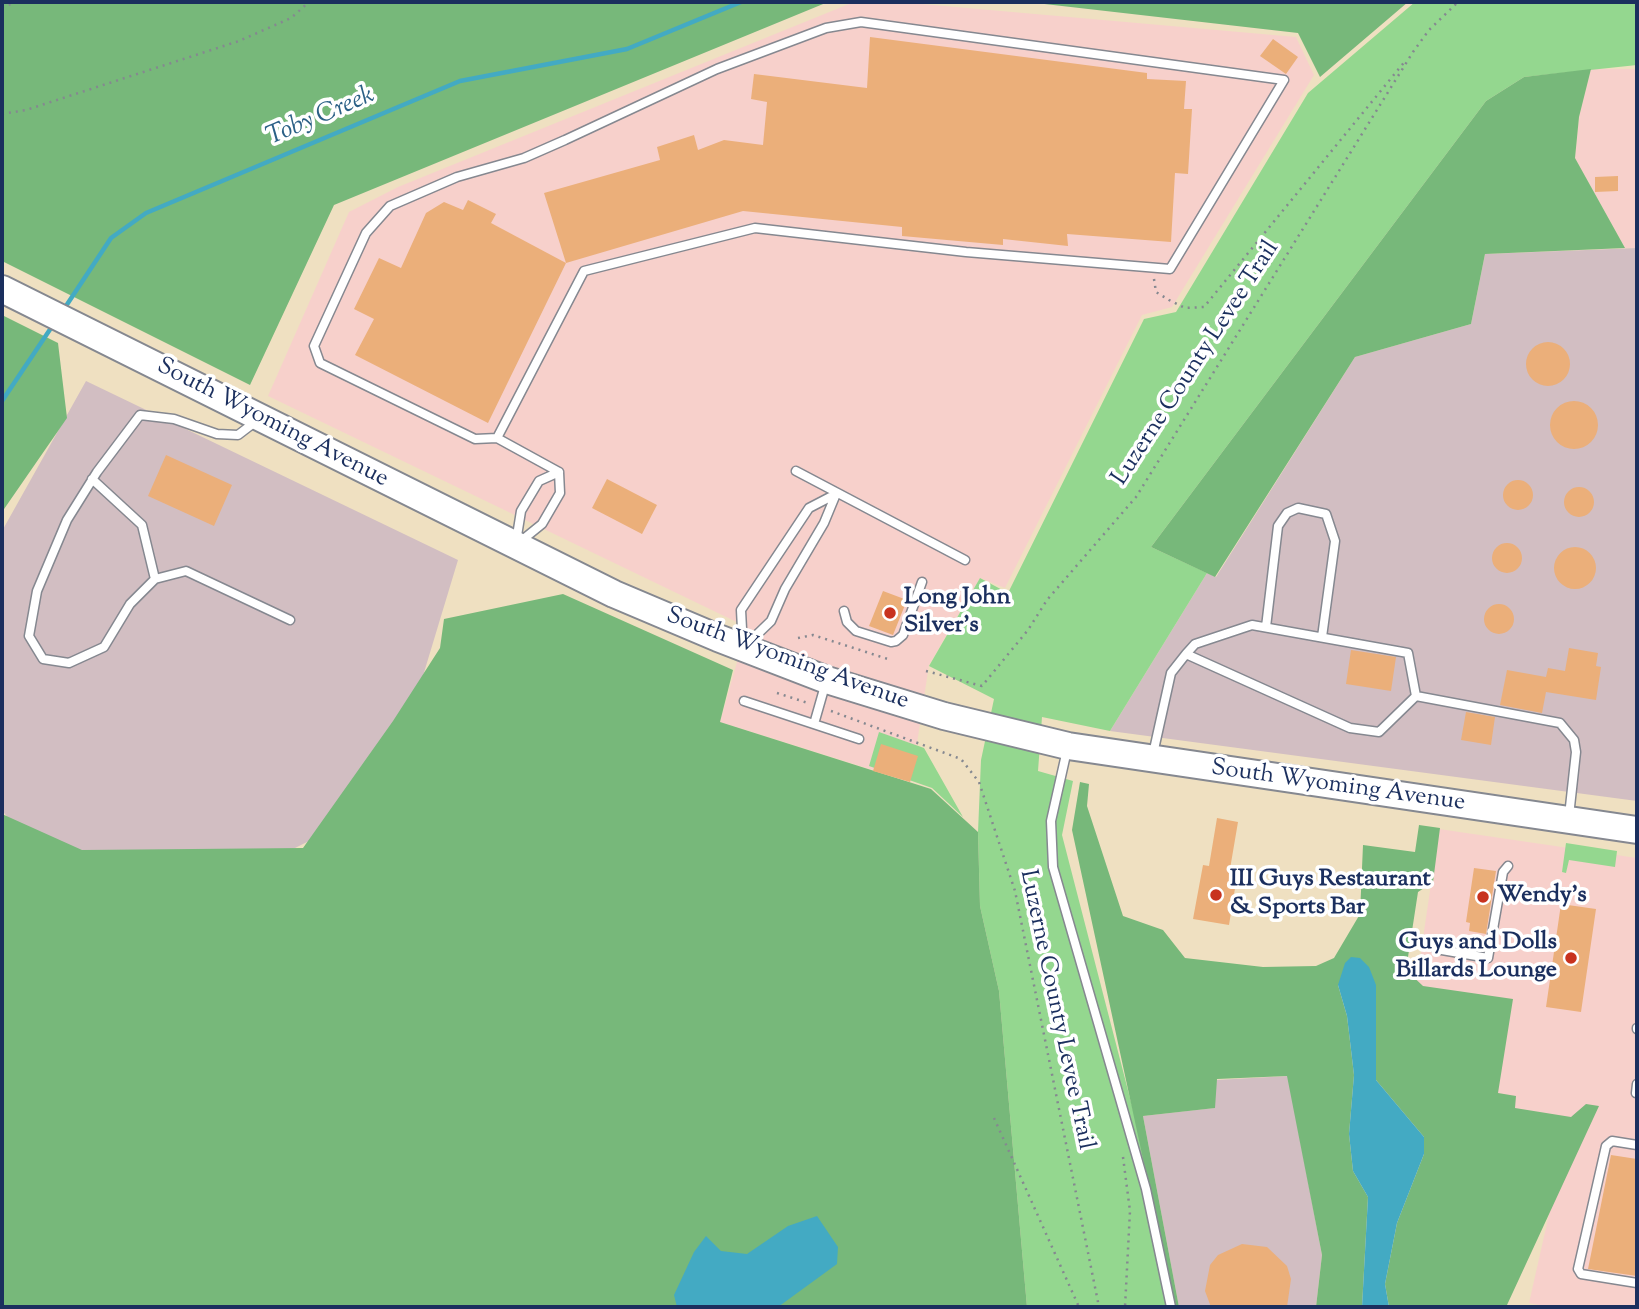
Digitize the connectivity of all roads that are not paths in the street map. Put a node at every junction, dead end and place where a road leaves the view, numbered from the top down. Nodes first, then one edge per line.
1 (2, 289) edge
2 (261, 418) junction
3 (497, 438) junction
4 (796, 471) dead end
5 (559, 472) junction
6 (92, 479) junction
7 (836, 494) junction
8 (515, 545) junction
9 (965, 560) dead end
10 (155, 579) junction
11 (922, 582) dead end
12 (844, 611) dead end
13 (289, 620) dead end
14 (1266, 627) junction
15 (1322, 637) junction
16 (743, 648) junction
17 (1186, 654) junction
18 (827, 680) junction
19 (1416, 696) junction
20 (744, 701) dead end
21 (814, 724) junction
22 (859, 739) dead end
23 (1068, 746) junction
24 (1152, 760) junction
25 (1568, 820) junction
26 (1637, 830) edge
27 (1508, 866) dead end
28 (1436, 949) dead end
29 (1637, 1145) edge
30 (1637, 1283) edge
31 (1171, 1307) edge

1 - 2 main road, South Wyoming Avenue
2 - 6 lane
2 - 8 main road, South Wyoming Avenue
3 - 3 lane
3 - 5 lane
4 - 7 lane
5 - 8 lane
5 - 8 lane
6 - 10 lane
6 - 10 lane
7 - 9 lane
7 - 16 lane
7 - 16 lane
8 - 16 main road, South Wyoming Avenue
10 - 13 lane
11 - 12 lane
14 - 15 lane
14 - 15 lane
14 - 17 lane
15 - 19 lane
16 - 18 main road, South Wyoming Avenue
17 - 19 lane
17 - 24 lane
18 - 21 lane
18 - 23 main road, South Wyoming Avenue
19 - 25 lane
20 - 21 lane
21 - 22 lane
23 - 24 main road, South Wyoming Avenue
23 - 31 lane
24 - 25 main road, South Wyoming Avenue
25 - 26 main road, South Wyoming Avenue
27 - 28 lane
29 - 30 lane

